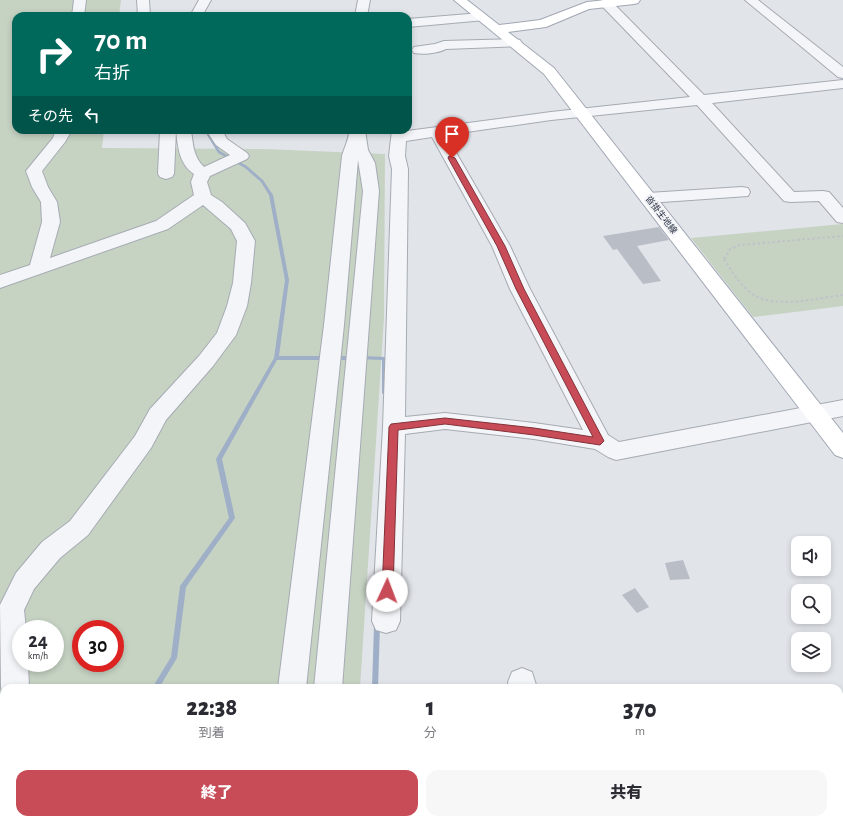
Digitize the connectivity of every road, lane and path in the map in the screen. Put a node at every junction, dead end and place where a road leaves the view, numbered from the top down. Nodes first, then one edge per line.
1 (80, 0) edge
2 (143, 0) edge
3 (205, 0) edge
4 (364, 0) edge
5 (460, 0) edge
6 (634, 0) edge
7 (751, 0) edge
8 (606, 3) junction
9 (78, 12) edge
10 (144, 12) edge
11 (198, 12) edge
12 (362, 12) edge
13 (481, 17) junction
14 (412, 23) edge
15 (497, 29) junction
16 (515, 43) junction
17 (419, 50) dead end
18 (843, 74) edge
19 (843, 84) edge
20 (701, 100) junction
21 (582, 112) junction
22 (438, 132) junction
23 (412, 133) edge
24 (62, 134) edge
25 (168, 134) edge
26 (184, 134) edge
27 (216, 134) edge
28 (357, 134) edge
29 (357, 134) edge
30 (400, 134) edge
31 (203, 173) junction
32 (166, 174) dead end
33 (742, 192) dead end
34 (203, 197) junction
35 (648, 198) junction
36 (843, 218) edge
37 (843, 236) edge
38 (38, 268) junction
39 (0, 282) edge
40 (843, 295) edge
41 (843, 408) edge
42 (815, 413) junction
43 (394, 427) junction
44 (600, 441) junction
45 (843, 449) edge
46 (386, 621) dead end
47 (15, 684) edge
48 (292, 684) edge
49 (328, 684) edge

1 - 9 street
2 - 10 street
3 - 11 street
4 - 12 street
5 - 13 main road, 沓掛生地線
6 - 8 main road
7 - 18 street
8 - 15 main road
8 - 20 street
13 - 14 street
13 - 15 main road, 沓掛生地線
15 - 16 main road, 沓掛生地線
16 - 17 street
16 - 21 main road, 沓掛生地線
19 - 20 street
20 - 21 street
20 - 36 street
21 - 22 street
21 - 35 main road, 沓掛生地線
22 - 23 street
22 - 44 street
24 - 38 street
25 - 32 street
26 - 31 street
27 - 31 street
28 - 48 street
29 - 49 street
30 - 43 street
31 - 34 street
33 - 35 street
34 - 38 street
34 - 47 street
35 - 42 main road, 沓掛生地線
37 - 40 path
38 - 39 street
41 - 42 street
42 - 44 street
42 - 45 main road, 沓掛生地線
43 - 44 street
43 - 46 street

